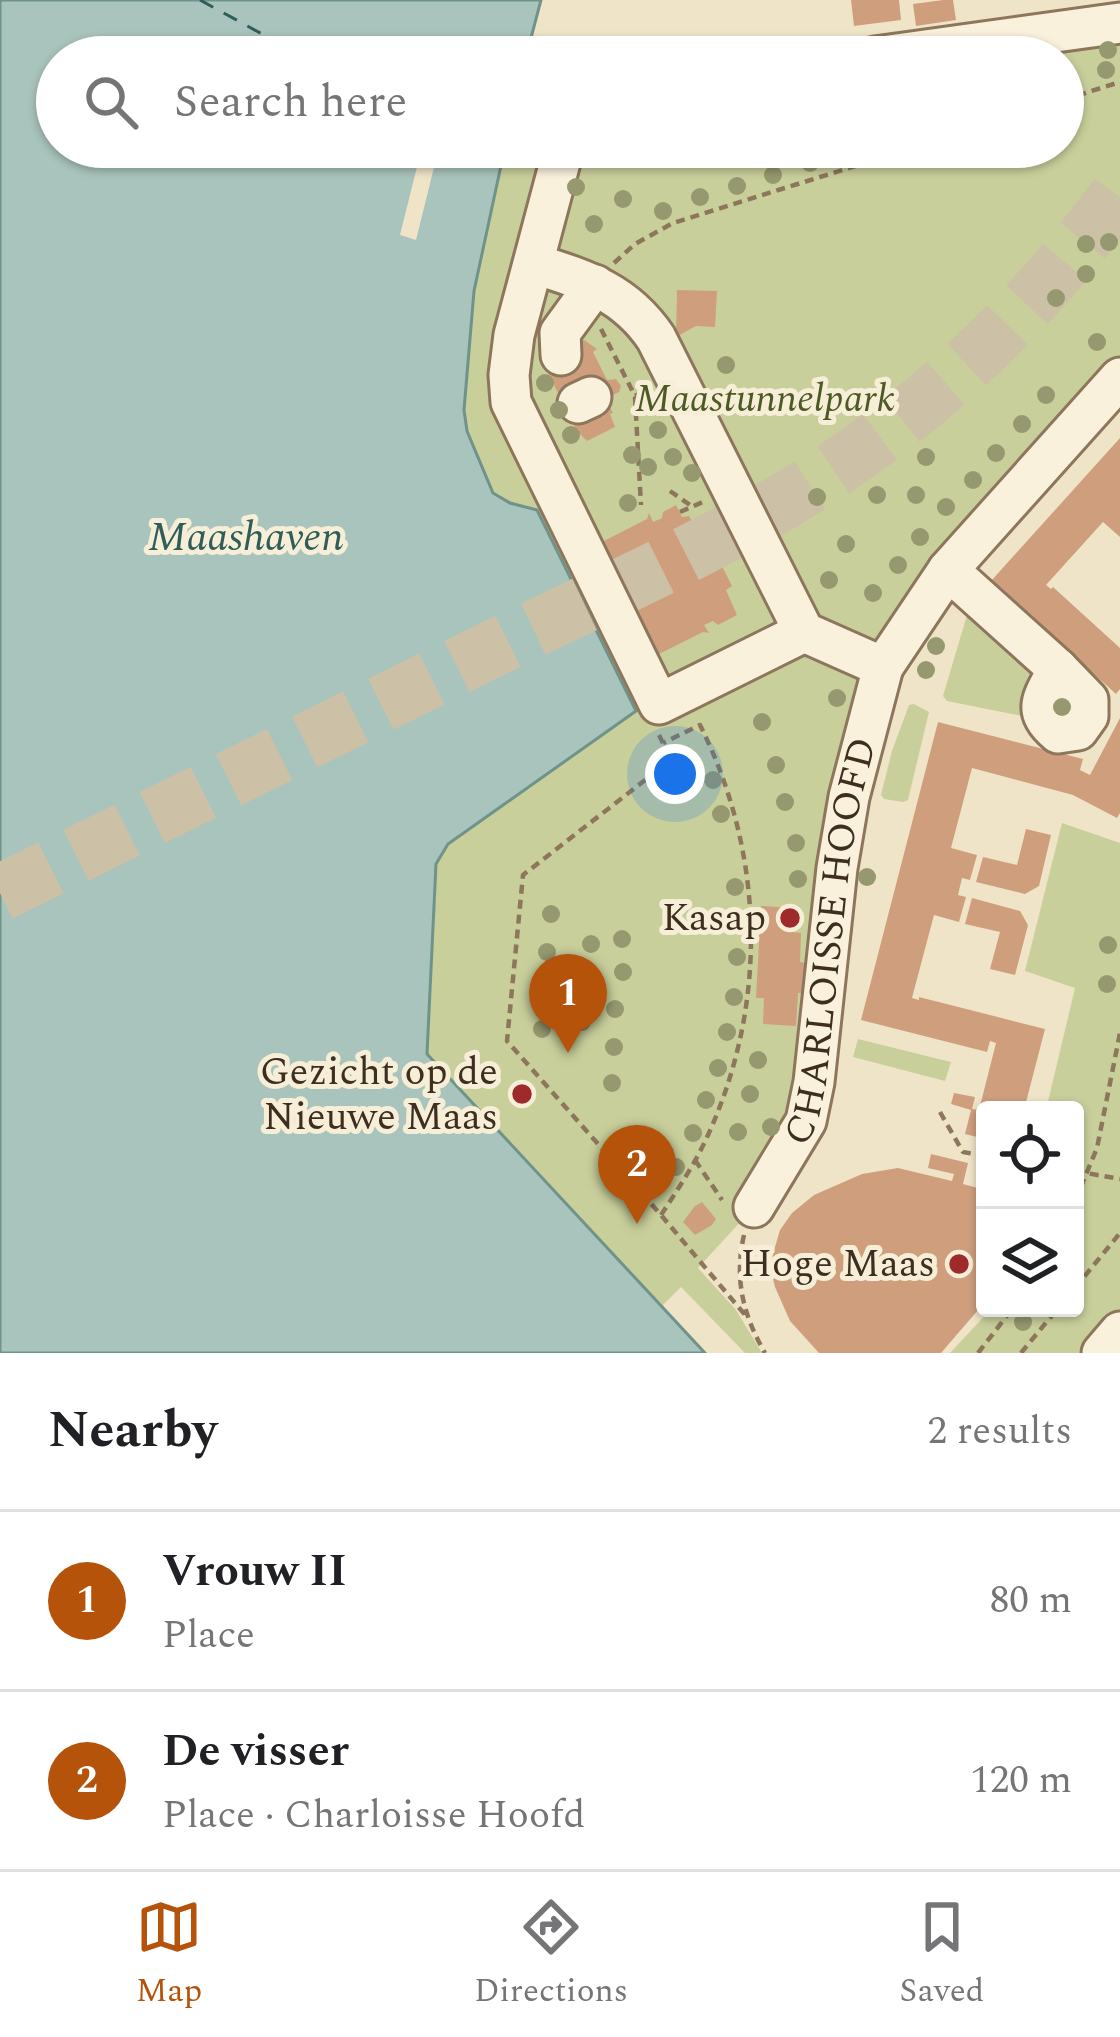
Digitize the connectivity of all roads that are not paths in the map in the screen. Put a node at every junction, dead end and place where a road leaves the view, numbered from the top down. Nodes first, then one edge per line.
1 (1120, 23) edge
2 (1026, 36) edge
3 (550, 168) edge
4 (535, 264) junction
5 (595, 286) junction
6 (561, 355) dead end
7 (1120, 378) edge
8 (948, 570) junction
9 (804, 632) junction
10 (883, 667) junction
11 (1058, 669) dead end
12 (743, 1211) road end
13 (1120, 1332) edge
14 (1102, 1353) edge

1 - 2 street
3 - 4 street
4 - 5 street
4 - 9 street
5 - 6 street
5 - 9 street
7 - 8 street, CHARLOISSE HOOFD
8 - 10 street, CHARLOISSE HOOFD
8 - 11 street
9 - 10 street
10 - 12 street, CHARLOISSE HOOFD
13 - 14 street

